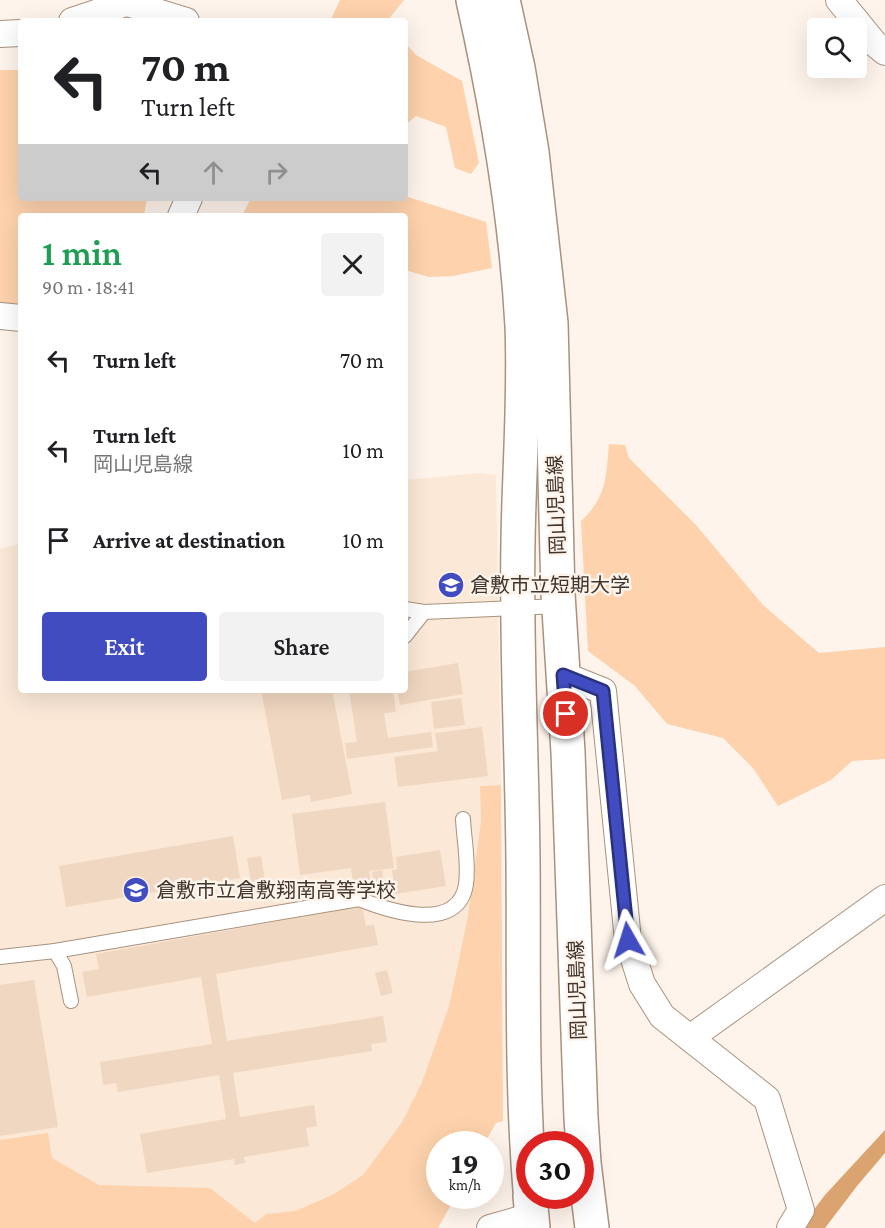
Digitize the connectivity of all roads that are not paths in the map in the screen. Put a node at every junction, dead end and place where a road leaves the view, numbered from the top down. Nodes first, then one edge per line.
1 (473, 0) edge
2 (502, 0) edge
3 (839, 0) edge
4 (122, 1) edge
5 (80, 18) edge
6 (176, 18) edge
7 (18, 33) edge
8 (0, 34) edge
9 (885, 52) edge
10 (0, 316) edge
11 (18, 318) edge
12 (559, 606) junction
13 (519, 607) junction
14 (408, 609) edge
15 (424, 612) junction
16 (408, 632) edge
17 (563, 675) junction
18 (463, 819) dead end
19 (885, 898) edge
20 (55, 951) junction
21 (0, 957) edge
22 (71, 1001) dead end
23 (690, 1038) junction
24 (528, 1131) edge
25 (527, 1209) edge
26 (490, 1228) edge
27 (592, 1228) edge
28 (790, 1228) edge

1 - 13 main road, 岡山児島線
2 - 12 main road, 岡山児島線
3 - 9 street
4 - 5 street
4 - 6 street
7 - 8 street
10 - 11 street
12 - 13 lane
12 - 17 main road, 岡山児島線
13 - 15 lane
13 - 24 main road, 岡山児島線
14 - 15 lane
15 - 16 lane
17 - 23 street
17 - 27 main road, 岡山児島線
18 - 20 lane
19 - 23 street
20 - 21 lane
20 - 22 lane
23 - 28 street
25 - 26 street

